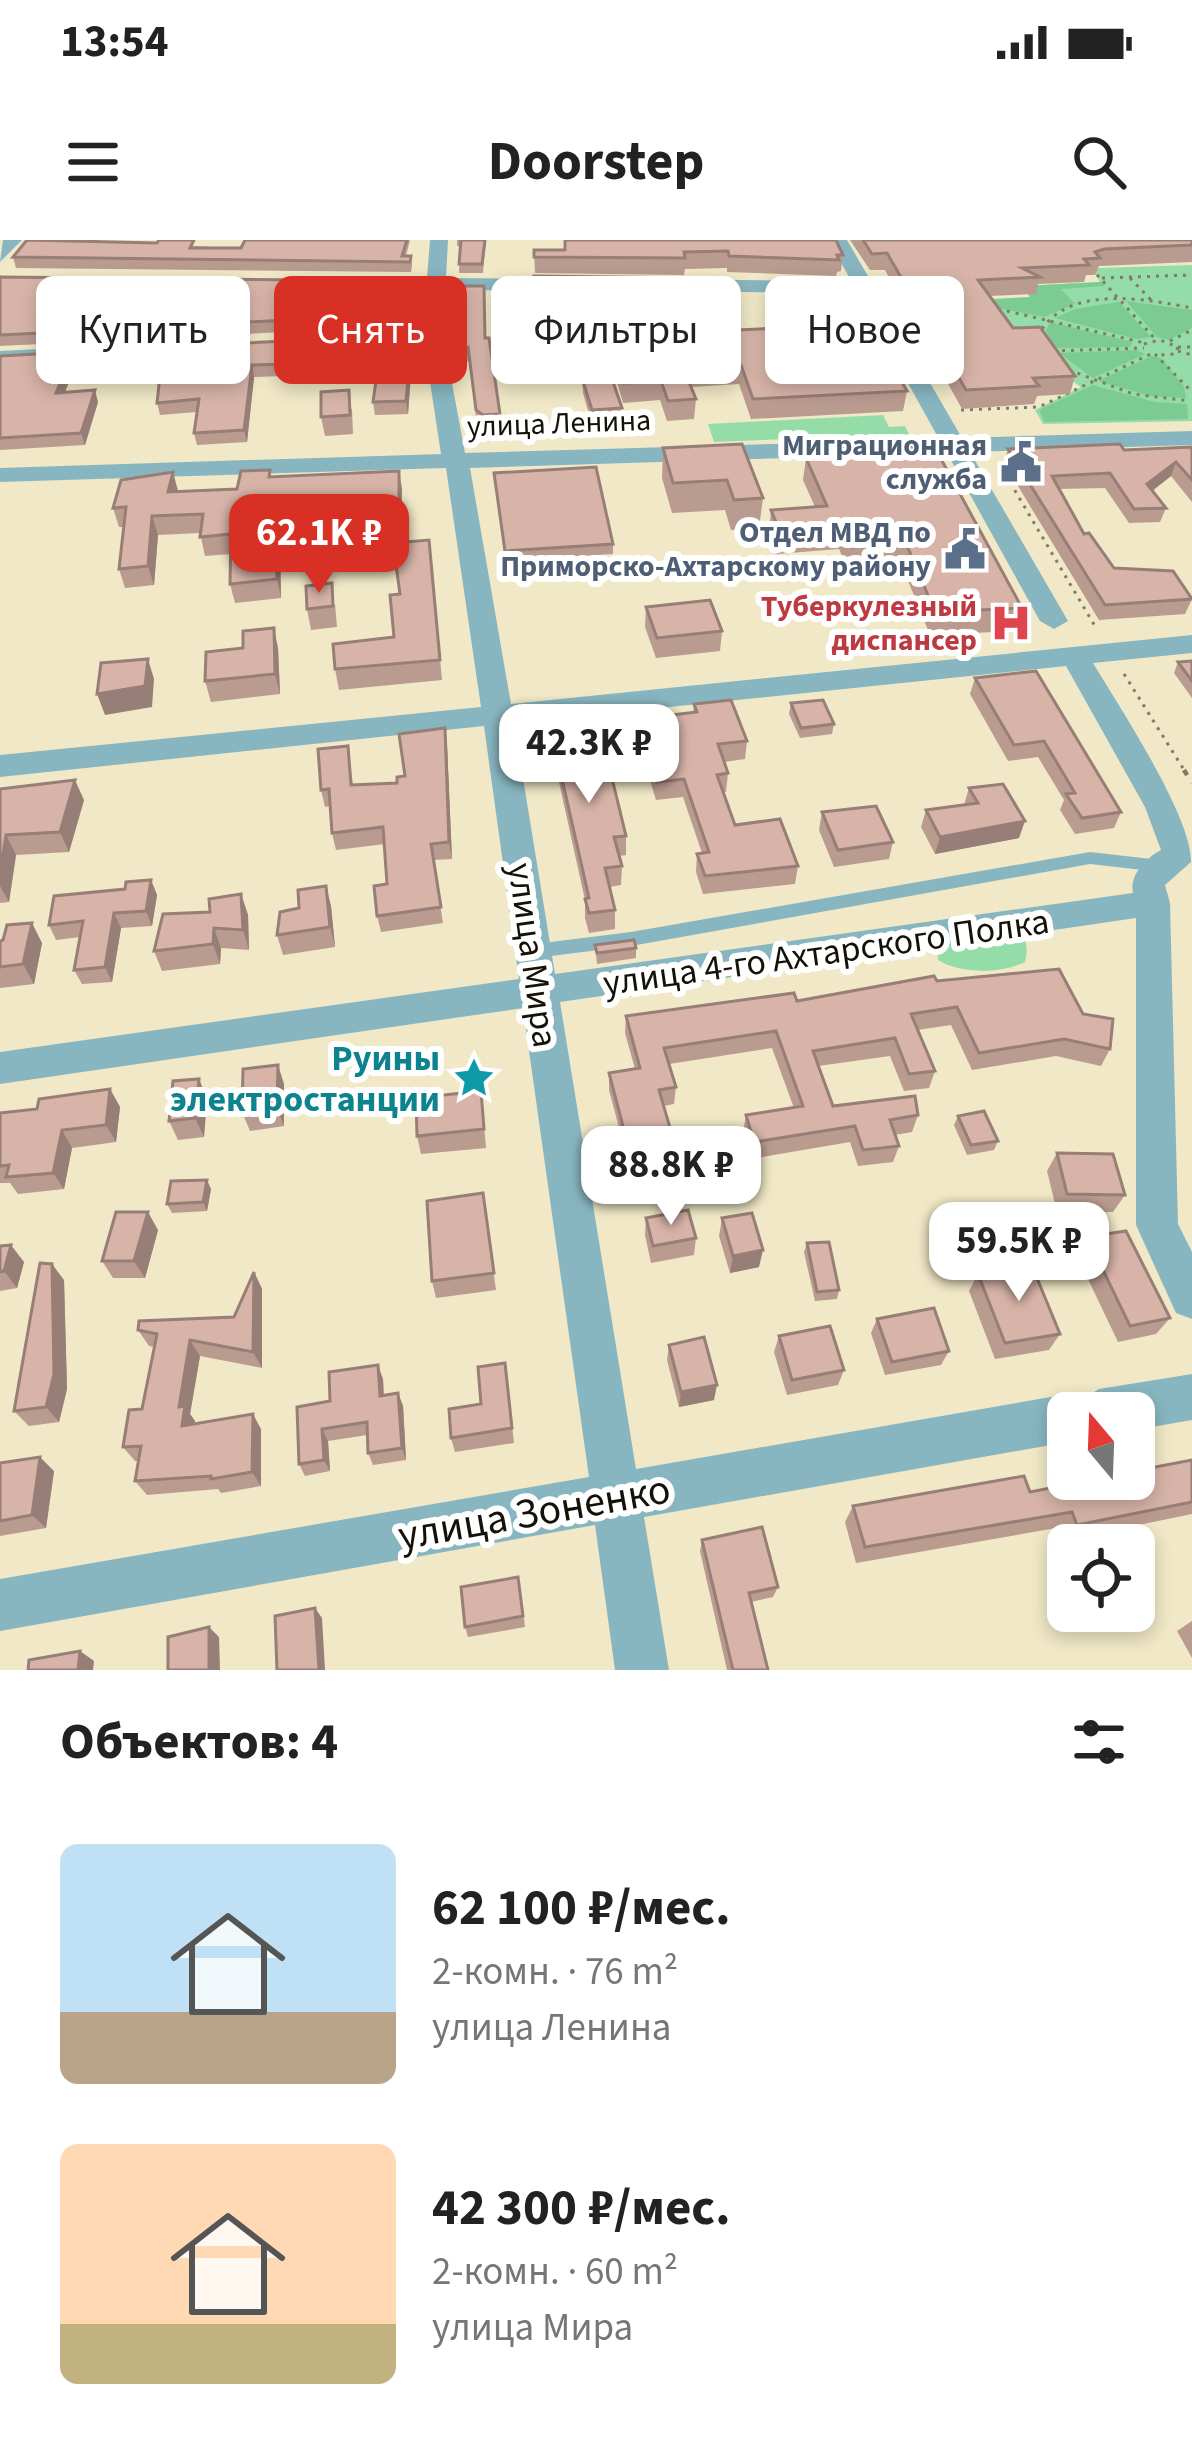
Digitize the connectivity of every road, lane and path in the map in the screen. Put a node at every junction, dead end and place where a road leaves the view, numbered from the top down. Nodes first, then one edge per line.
1 (14, 240) edge
2 (439, 240) edge
3 (838, 240) edge
4 (0, 256) edge
5 (1087, 267) edge
6 (1192, 275) edge
7 (436, 276) edge
8 (856, 276) edge
9 (1128, 277) junction
10 (1102, 278) junction
11 (1121, 299) junction
12 (1151, 300) junction
13 (1192, 308) edge
14 (1046, 319) junction
15 (997, 321) edge
16 (1192, 330) edge
17 (1042, 336) edge
18 (1156, 340) junction
19 (1168, 341) junction
20 (1045, 343) edge
21 (1144, 345) junction
22 (1192, 346) edge
23 (1178, 349) junction
24 (1051, 351) junction
25 (1153, 353) junction
26 (36, 355) edge
27 (1161, 355) junction
28 (1192, 355) edge
29 (0, 357) edge
30 (1057, 359) edge
31 (1062, 364) edge
32 (1092, 382) junction
33 (435, 384) edge
34 (920, 384) edge
35 (1191, 398) edge
36 (936, 411) junction
37 (1192, 438) edge
38 (987, 441) junction
39 (952, 442) junction
40 (454, 460) junction
41 (0, 475) edge
42 (1054, 621) dead end
43 (1192, 644) edge
44 (1092, 653) junction
45 (497, 712) junction
46 (0, 766) edge
47 (1192, 783) edge
48 (1177, 858) edge
49 (1153, 903) junction
50 (537, 972) junction
51 (0, 1068) edge
52 (1192, 1298) edge
53 (1192, 1397) edge
54 (1155, 1403) edge
55 (1047, 1422) edge
56 (614, 1497) junction
57 (0, 1606) edge
58 (642, 1670) edge

1 - 4 street
2 - 7 street, улица Мира
3 - 8 street
5 - 10 path
6 - 9 path
9 - 10 path
9 - 12 path
10 - 11 path
11 - 12 path
11 - 14 path
11 - 18 path
12 - 13 path
14 - 15 path
14 - 17 path
14 - 21 path
16 - 19 path
18 - 19 path
18 - 21 path
19 - 23 path
20 - 24 path
21 - 24 path
21 - 25 path
22 - 23 path
23 - 27 path
23 - 28 path
24 - 30 path
25 - 27 path
25 - 32 path
26 - 29 street
27 - 35 path
31 - 32 path
32 - 35 path
32 - 36 path
33 - 40 street, улица Мира
34 - 36 street
36 - 39 street
37 - 38 street, улица Ленина
38 - 39 street, улица Ленина
38 - 44 path
39 - 40 street, улица Ленина
39 - 42 street
40 - 41 street, улица Ленина
40 - 45 street, улица Мира
43 - 44 street
44 - 45 street
44 - 47 path
44 - 48 street
45 - 46 street
45 - 50 street, улица Мира
48 - 49 street
48 - 50 lane
49 - 50 street, улица 4-го Ахтарского Полка
49 - 52 street
50 - 51 street, улица 4-го Ахтарского Полка
50 - 56 street, улица Мира
53 - 54 street
55 - 56 street, улица Зоненко
56 - 57 street, улица Зоненко
56 - 58 street, улица Мира

